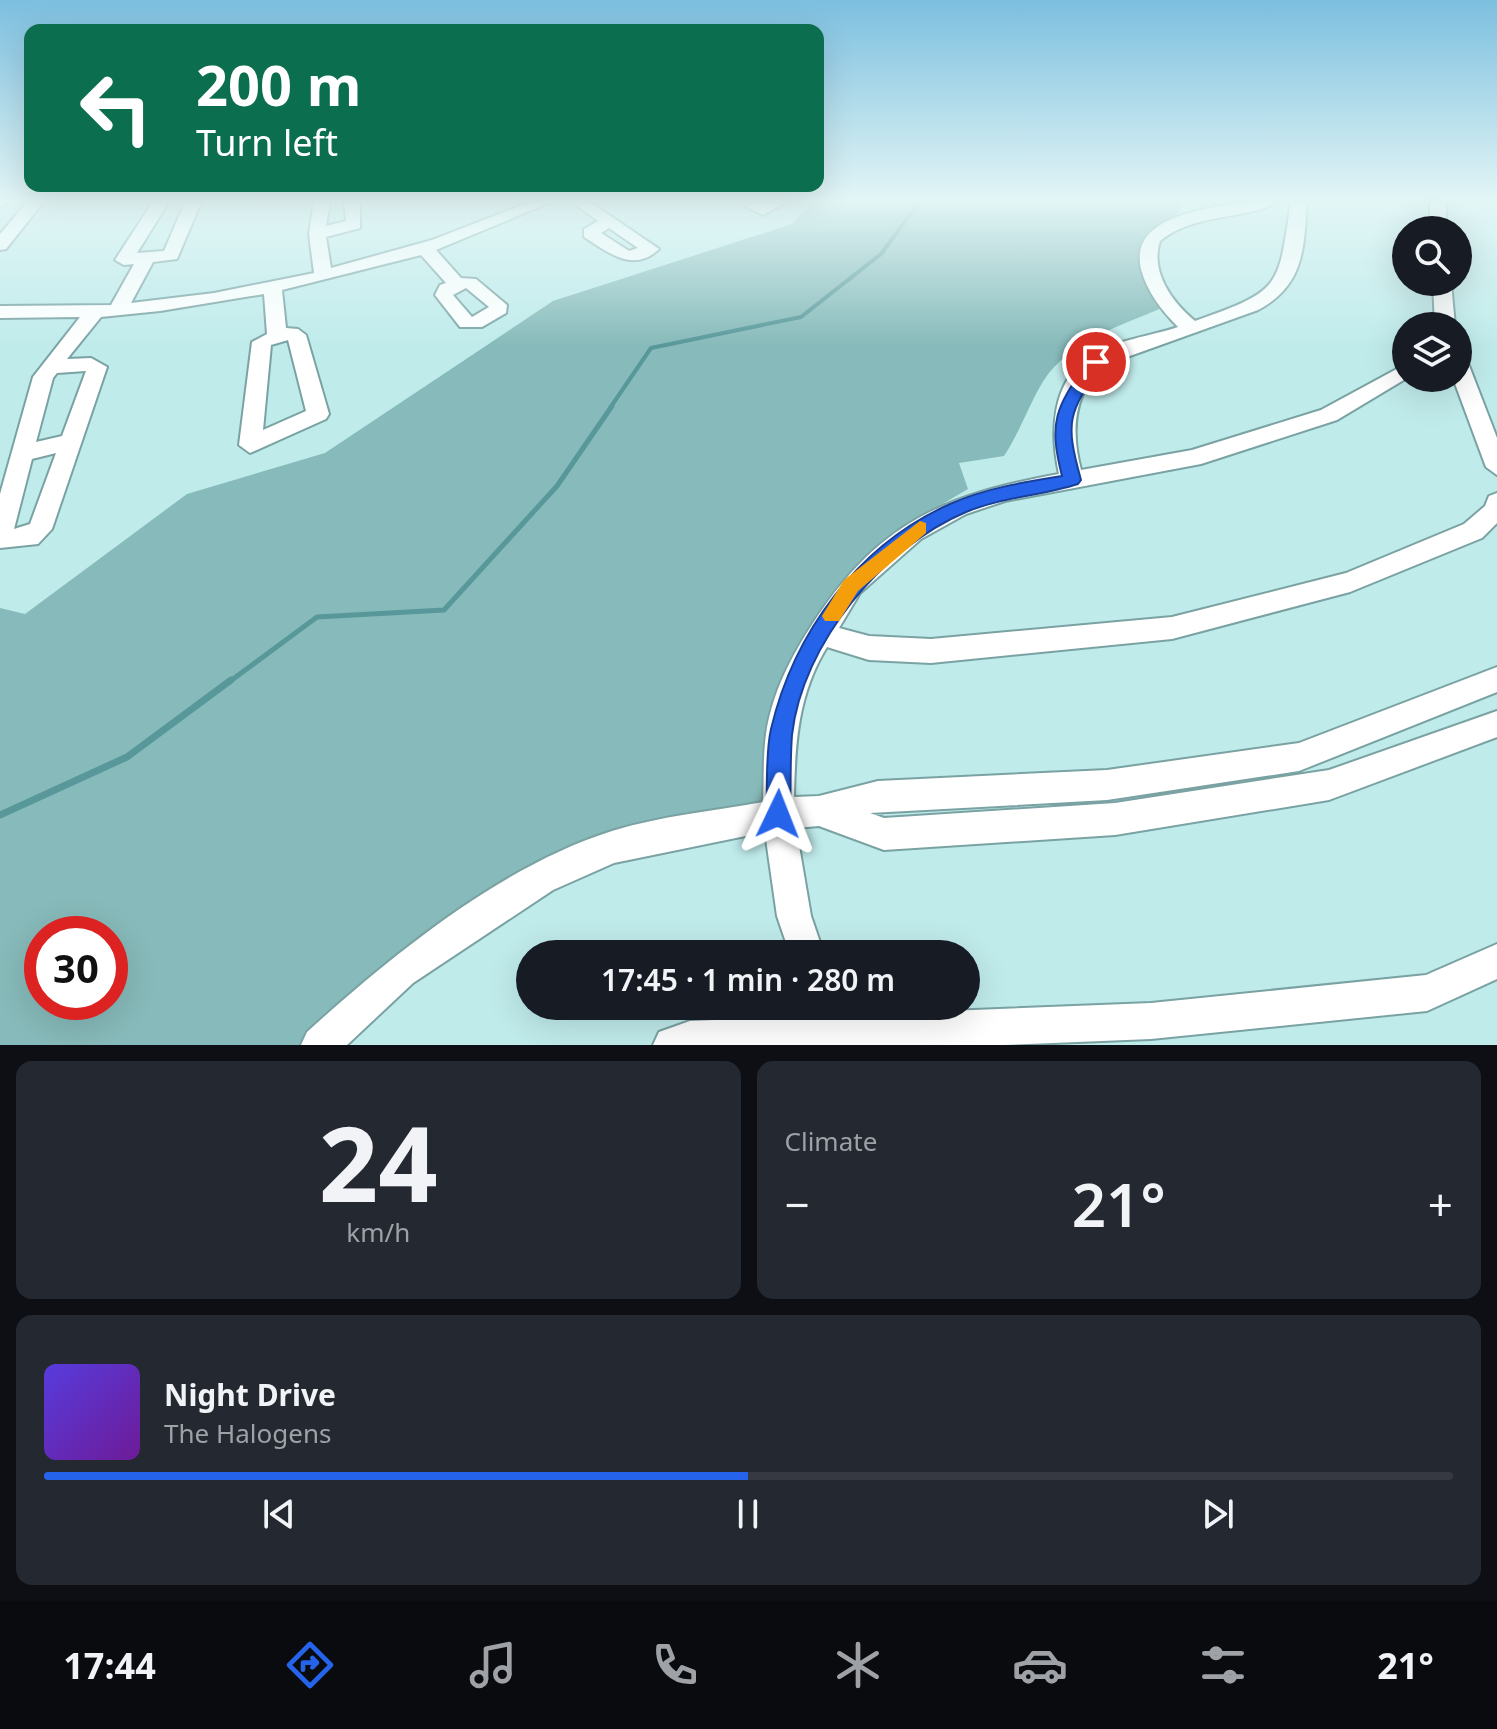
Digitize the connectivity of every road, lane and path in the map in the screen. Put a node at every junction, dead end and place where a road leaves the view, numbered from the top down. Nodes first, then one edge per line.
1 (129, 249) edge
2 (174, 249) edge
3 (319, 249) edge
4 (422, 249) edge
5 (426, 249) edge
6 (1150, 249) edge
7 (1291, 249) edge
8 (146, 259) junction
9 (323, 275) junction
10 (457, 285) dead end
11 (273, 287) junction
12 (107, 310) junction
13 (0, 312) edge
14 (1193, 329) junction
15 (277, 336) junction
16 (52, 367) junction
17 (1392, 378) edge
18 (1467, 392) edge
19 (70, 442) junction
20 (23, 453) junction
21 (1497, 467) edge
22 (1072, 480) junction
23 (1497, 502) edge
24 (821, 634) junction
25 (1497, 679) edge
26 (1497, 724) edge
27 (1373, 728) junction
28 (1398, 760) junction
29 (819, 811) junction
30 (778, 814) junction
31 (802, 940) edge
32 (1497, 961) edge
33 (833, 1028) edge
34 (320, 1045) edge
35 (672, 1045) edge

1 - 8 street
2 - 8 street
3 - 9 street
4 - 9 street
5 - 10 street
6 - 14 street
7 - 14 street
8 - 12 street
9 - 11 street
11 - 12 street
11 - 15 street
12 - 13 street
12 - 16 street
14 - 22 street
15 - 15 street
16 - 19 street
16 - 20 street
17 - 22 street
18 - 21 street
19 - 20 street
19 - 20 street
22 - 24 street
23 - 24 street
24 - 30 street
25 - 27 street
26 - 28 street
27 - 28 street
27 - 29 street
28 - 29 street
29 - 30 street
30 - 31 street
30 - 34 street
32 - 33 street
33 - 35 street

